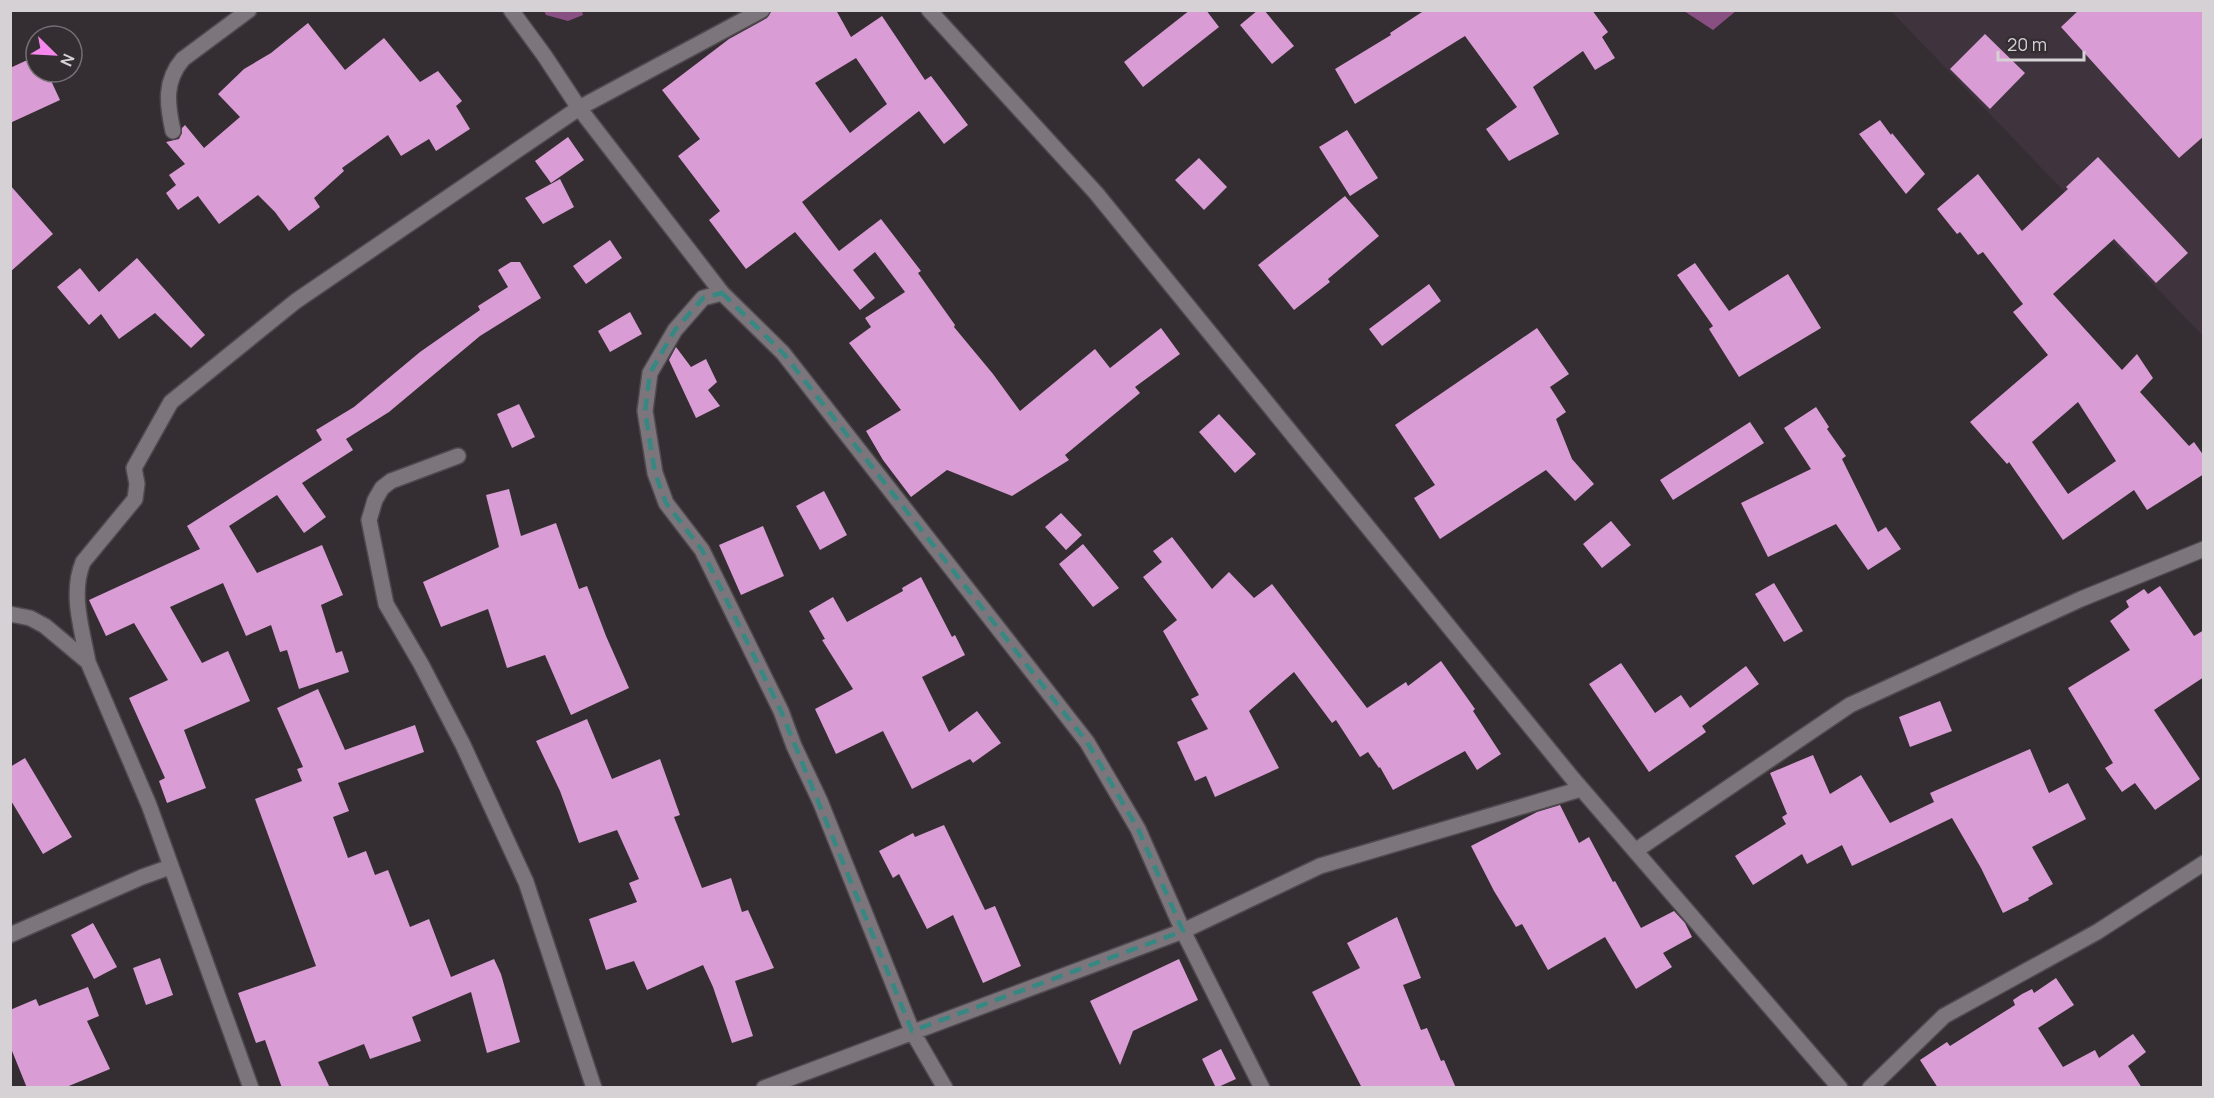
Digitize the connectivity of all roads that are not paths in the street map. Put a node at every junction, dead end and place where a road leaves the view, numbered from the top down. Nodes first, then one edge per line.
1 (249, 10) edge
2 (511, 10) edge
3 (762, 10) edge
4 (929, 10) edge
5 (579, 108) junction
6 (173, 131) dead end
7 (722, 293) junction
8 (458, 456) dead end
9 (2204, 549) edge
10 (10, 614) edge
11 (88, 662) junction
12 (1581, 789) junction
13 (1635, 851) junction
14 (2204, 863) edge
15 (170, 867) junction
16 (1183, 931) junction
17 (10, 935) edge
18 (912, 1031) junction
19 (251, 1088) edge
20 (594, 1088) edge
21 (764, 1088) edge
22 (945, 1088) edge
23 (1262, 1088) edge
24 (1840, 1088) edge
25 (1870, 1088) edge

1 - 6 street
2 - 5 street
3 - 5 street
4 - 12 street
5 - 7 street
5 - 11 street
7 - 16 street
7 - 18 street
8 - 20 street
9 - 13 street
10 - 11 street
11 - 15 street
12 - 13 street
12 - 16 street
13 - 24 street
14 - 25 street
15 - 17 street
15 - 19 street
16 - 18 street
16 - 23 street
18 - 21 street
18 - 22 street

